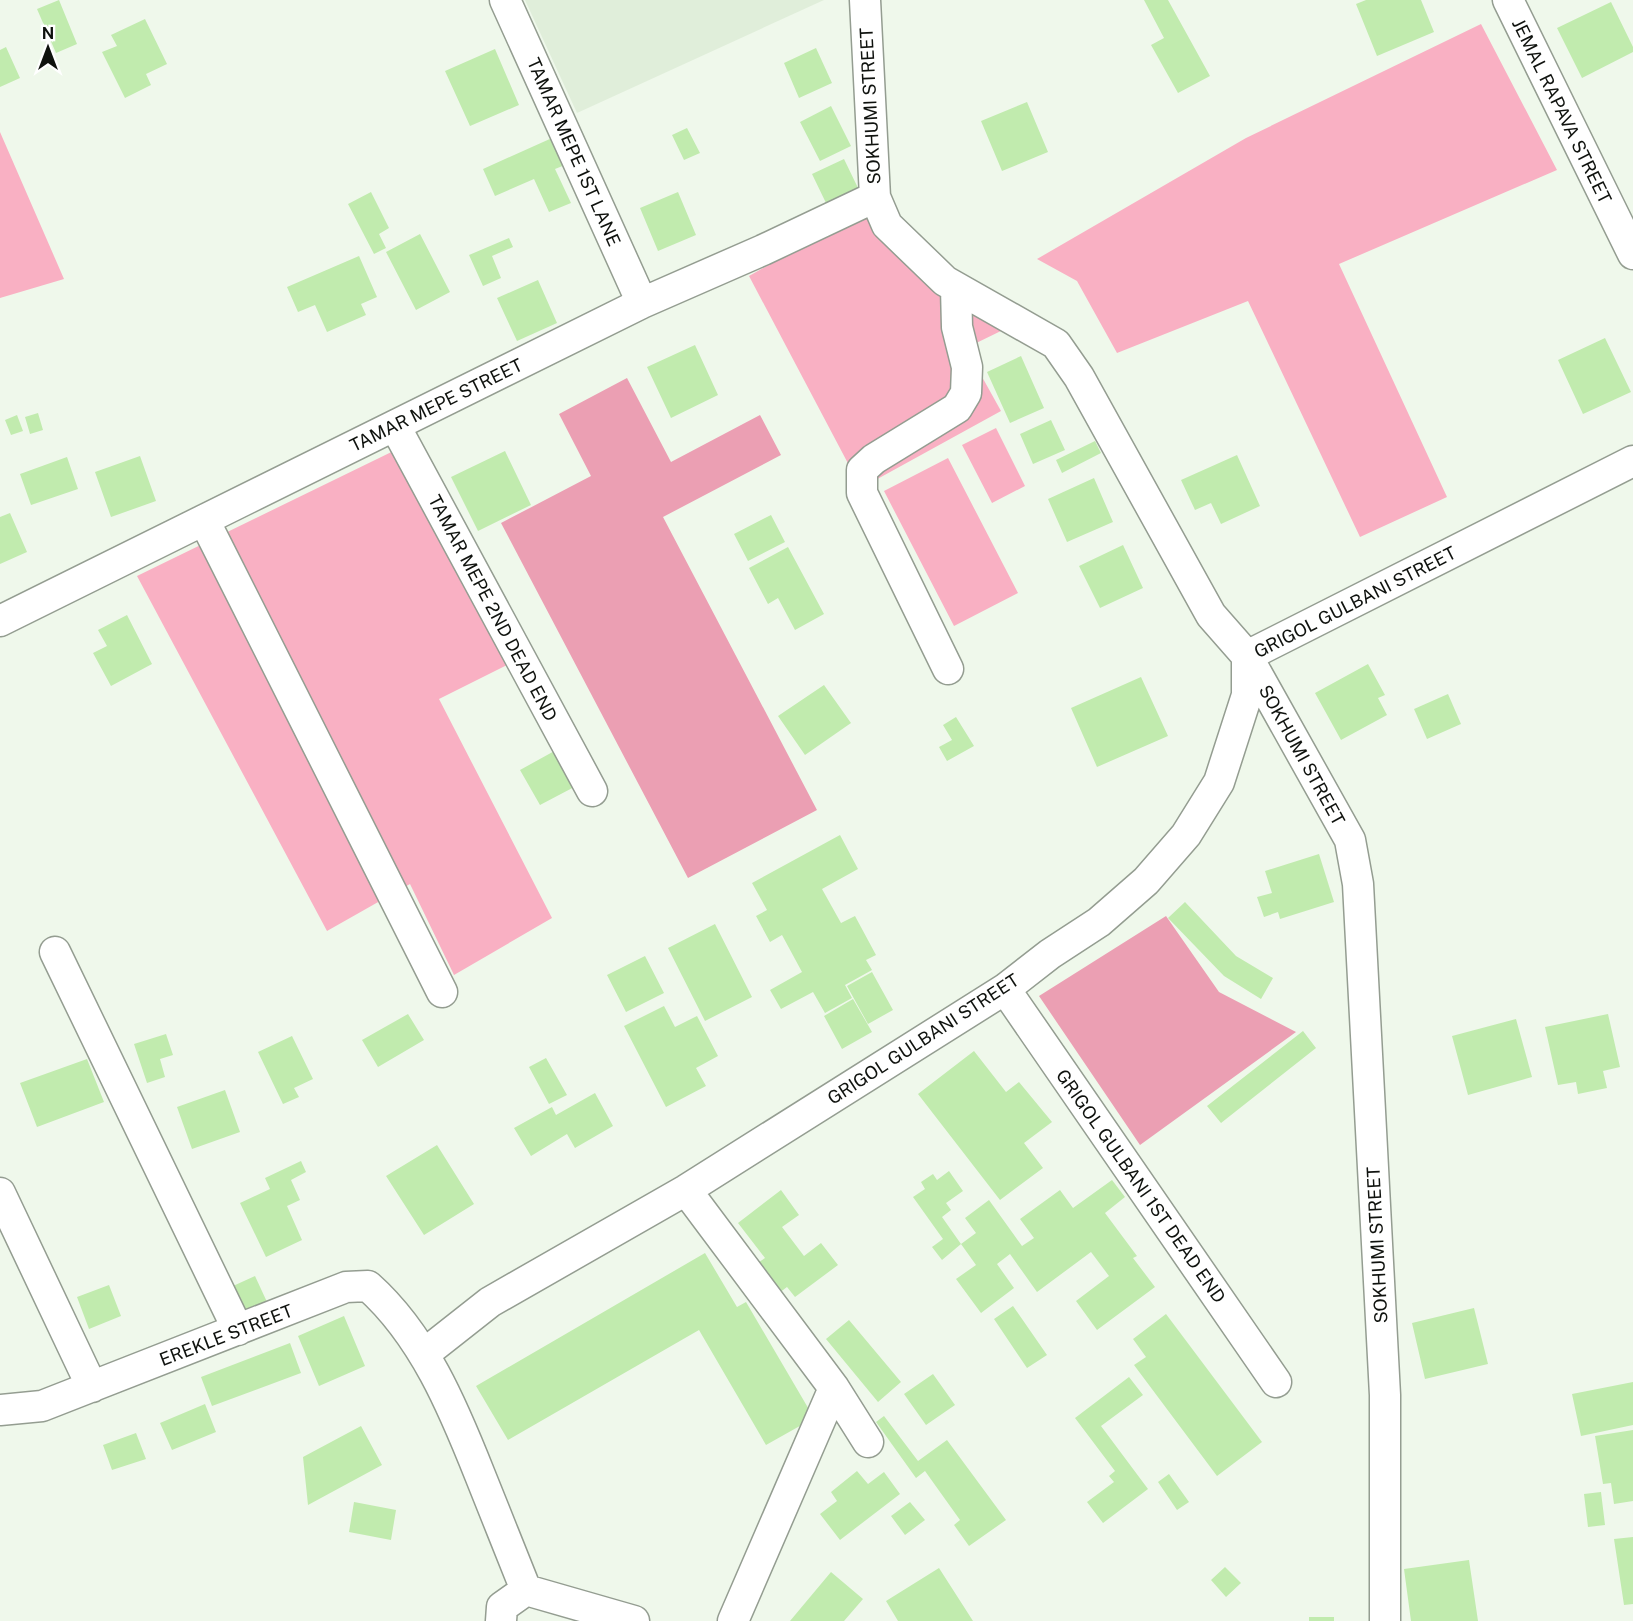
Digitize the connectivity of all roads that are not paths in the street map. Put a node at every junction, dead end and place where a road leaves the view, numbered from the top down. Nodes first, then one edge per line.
1 (505, 0) edge
2 (865, 0) edge
3 (1508, 0) edge
4 (875, 197) junction
5 (1633, 254) edge
6 (956, 288) junction
7 (642, 303) junction
8 (395, 426) junction
9 (1633, 461) edge
10 (204, 520) junction
11 (0, 621) edge
12 (1247, 656) junction
13 (948, 669) dead end
14 (592, 791) dead end
15 (56, 952) dead end
16 (1005, 989) junction
17 (442, 992) dead end
18 (686, 1190) junction
19 (0, 1193) edge
20 (238, 1330) junction
21 (424, 1354) junction
22 (1276, 1382) dead end
23 (92, 1387) junction
24 (834, 1388) junction
25 (0, 1410) edge
26 (868, 1442) dead end
27 (526, 1590) junction
28 (501, 1621) edge
29 (634, 1621) edge
30 (733, 1621) edge
31 (1385, 1621) edge

1 - 7 street, TAMAR MEPE 1ST LANE
2 - 4 street, SOKHUMI STREET
3 - 5 street, JEMAL RAPAVA STREET
4 - 6 street, SOKHUMI STREET
4 - 7 street, TAMAR MEPE STREET
6 - 12 street, SOKHUMI STREET
6 - 13 street
7 - 8 street, TAMAR MEPE STREET
8 - 10 street, TAMAR MEPE STREET
8 - 14 street, TAMAR MEPE 2ND DEAD END
9 - 12 street, GRIGOL GULBANI STREET
10 - 11 street, TAMAR MEPE STREET
10 - 17 street
12 - 16 street, GRIGOL GULBANI STREET
12 - 31 street, SOKHUMI STREET
15 - 20 street
16 - 18 street, GRIGOL GULBANI STREET
16 - 22 street, GRIGOL GULBANI 1ST DEAD END
18 - 21 street, GRIGOL GULBANI STREET
18 - 24 street
19 - 23 street
20 - 21 street, EREKLE STREET
20 - 23 street, EREKLE STREET
21 - 27 street
23 - 25 street, EREKLE STREET
24 - 26 street
24 - 30 street
27 - 28 street
27 - 29 street

